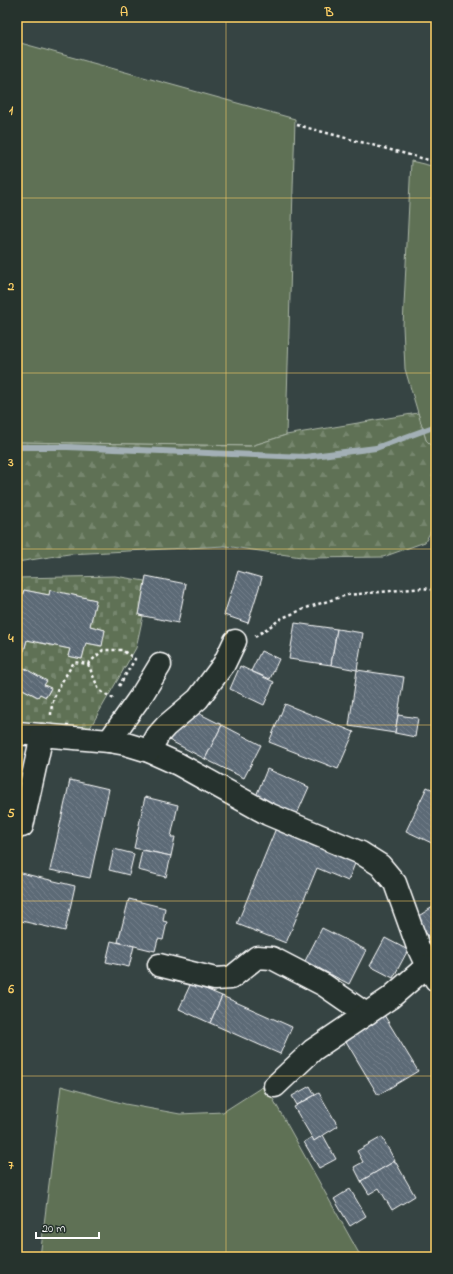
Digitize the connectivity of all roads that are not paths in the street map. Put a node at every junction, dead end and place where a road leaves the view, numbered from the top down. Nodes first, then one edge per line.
1 (243, 640) road end
2 (160, 665) dead end
3 (47, 727) junction
4 (17, 732) edge
5 (108, 741) junction
6 (148, 751) junction
7 (22, 826) dead end
8 (159, 965) dead end
9 (432, 973) edge
10 (366, 1014) junction
11 (275, 1086) dead end

1 - 6 street
2 - 5 street
3 - 4 street
3 - 5 street
3 - 7 street
5 - 6 street
6 - 9 street
8 - 10 street
9 - 10 street
10 - 11 street

